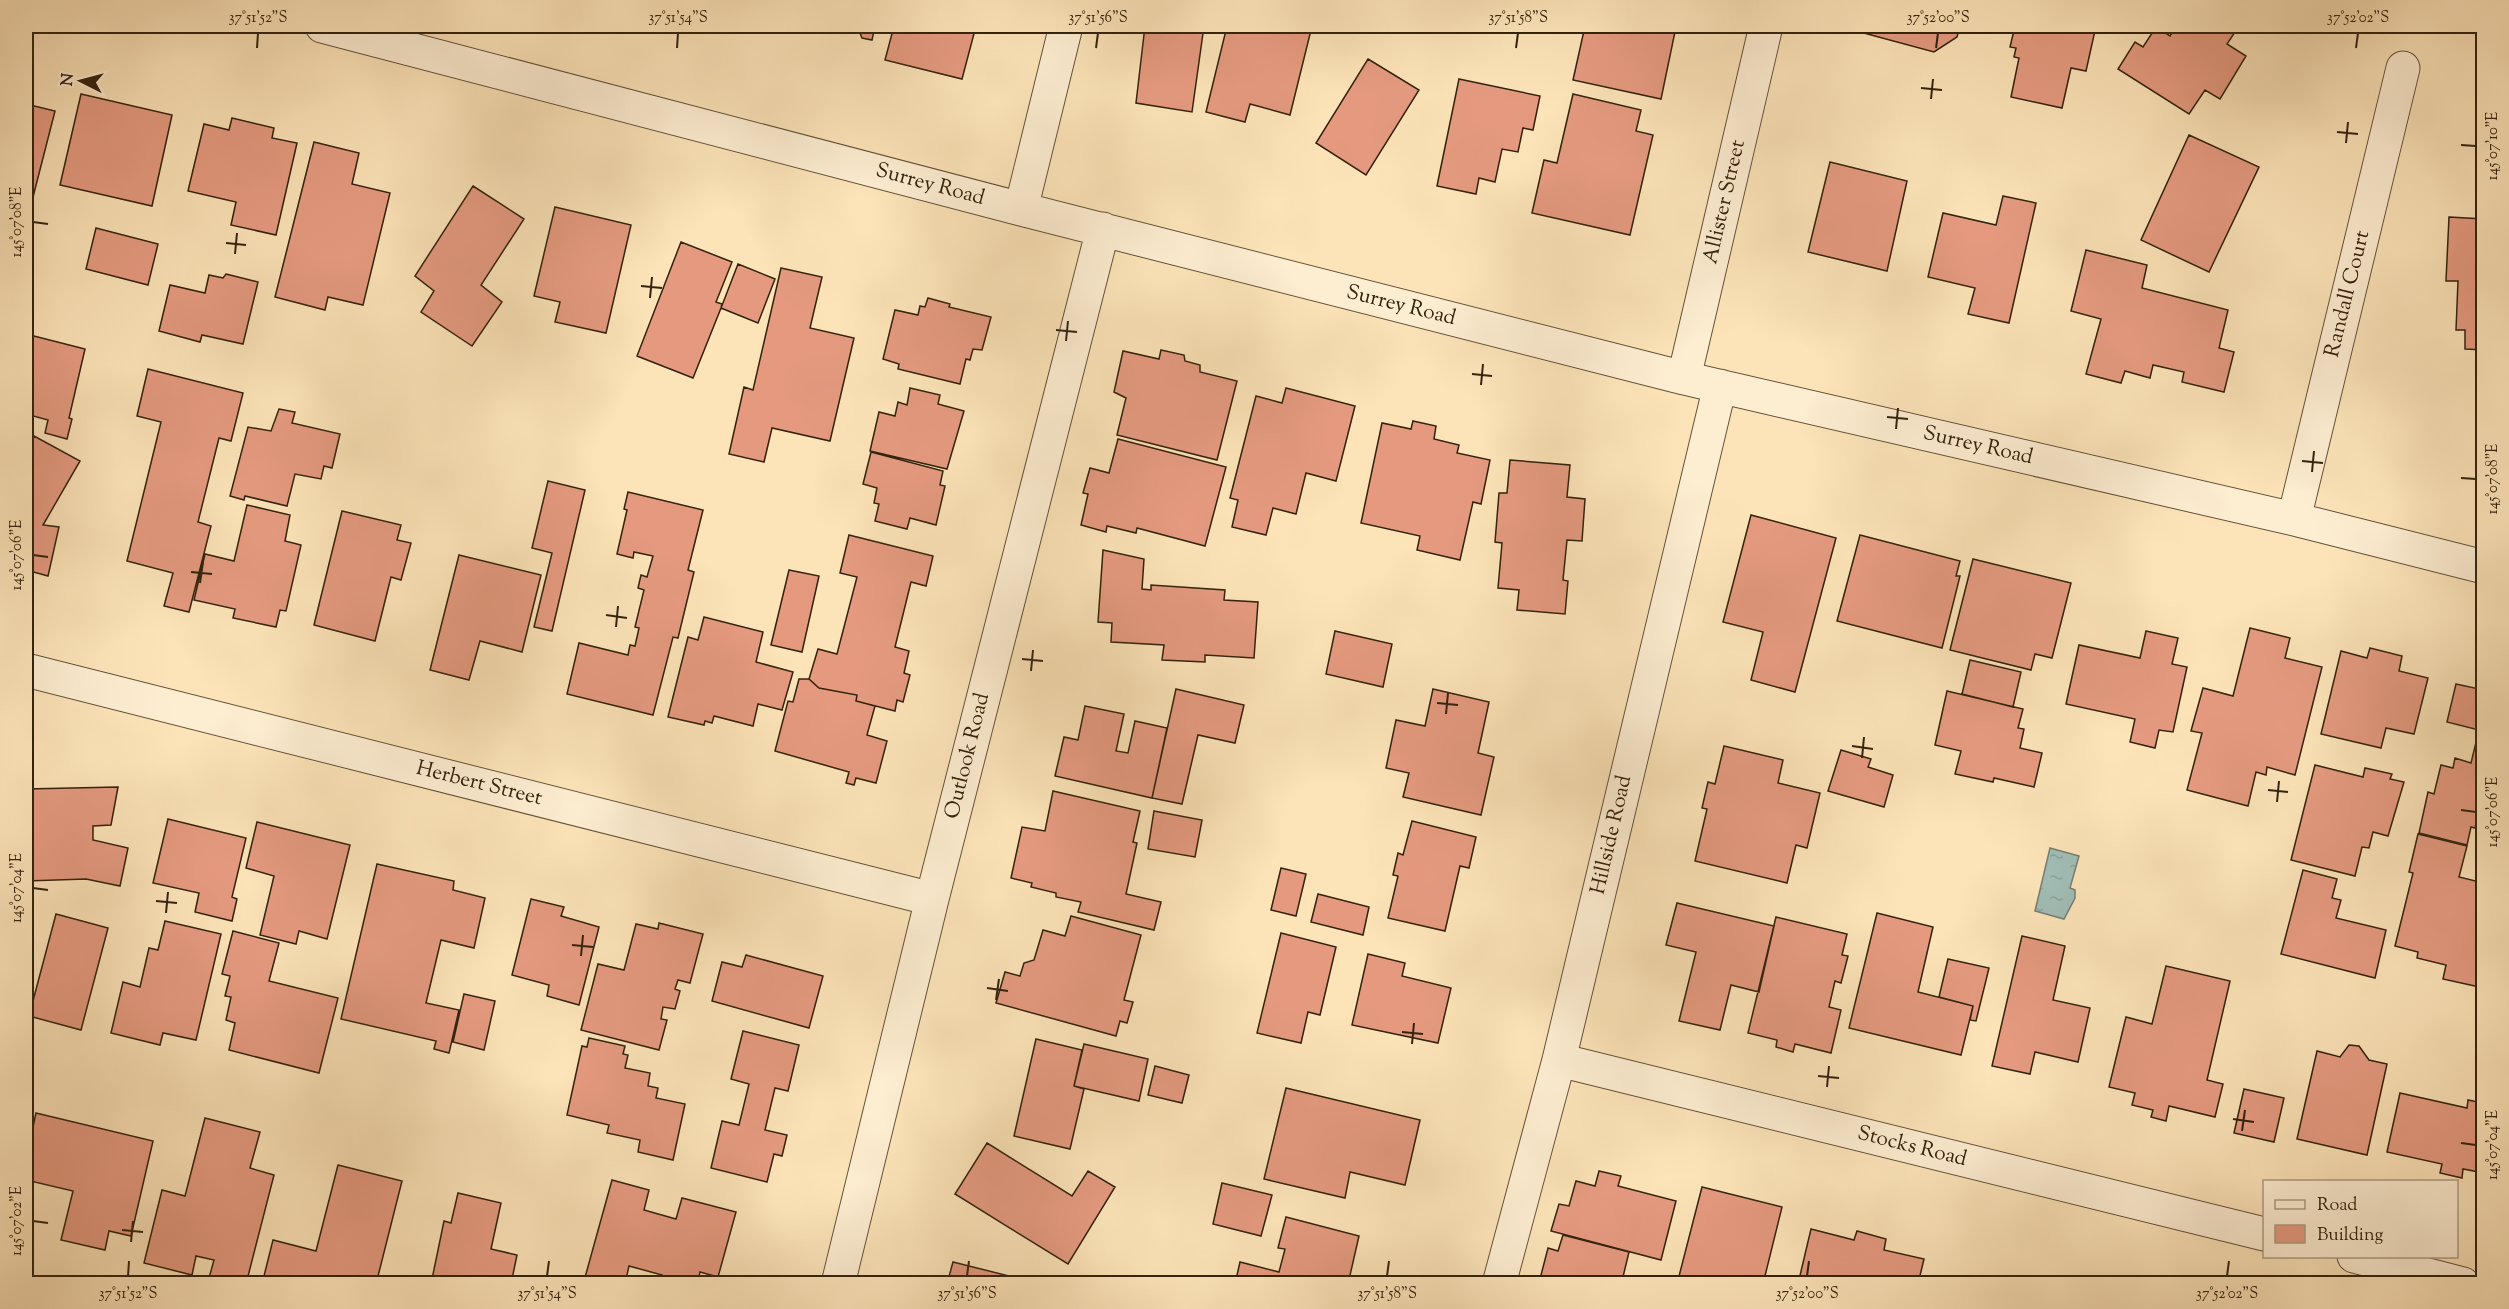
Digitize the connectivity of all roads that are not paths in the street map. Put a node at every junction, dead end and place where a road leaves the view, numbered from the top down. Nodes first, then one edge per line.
1 (322, 26) edge
2 (1066, 26) edge
3 (1766, 26) edge
4 (2403, 68) dead end
5 (1021, 209) junction
6 (1103, 229) junction
7 (1684, 378) junction
8 (1720, 386) junction
9 (2294, 519) junction
10 (2484, 567) edge
11 (26, 670) edge
12 (932, 899) junction
13 (1559, 1060) junction
14 (2263, 1234) edge
15 (2358, 1258) edge
16 (838, 1284) edge
17 (1499, 1284) edge
18 (2463, 1284) edge

1 - 5 street, Surrey Road
2 - 5 street
3 - 7 street, Allister Street
4 - 9 street, Randall Court
5 - 6 street, Surrey Road
6 - 7 street, Surrey Road
6 - 12 street, Outlook Road
7 - 8 street, Surrey Road
8 - 9 street, Surrey Road
8 - 13 street, Hillside Road
9 - 10 street, Surrey Road
11 - 12 street, Herbert Street
12 - 16 street, Outlook Road
13 - 14 street, Stocks Road
13 - 17 street, Hillside Road
15 - 18 street

